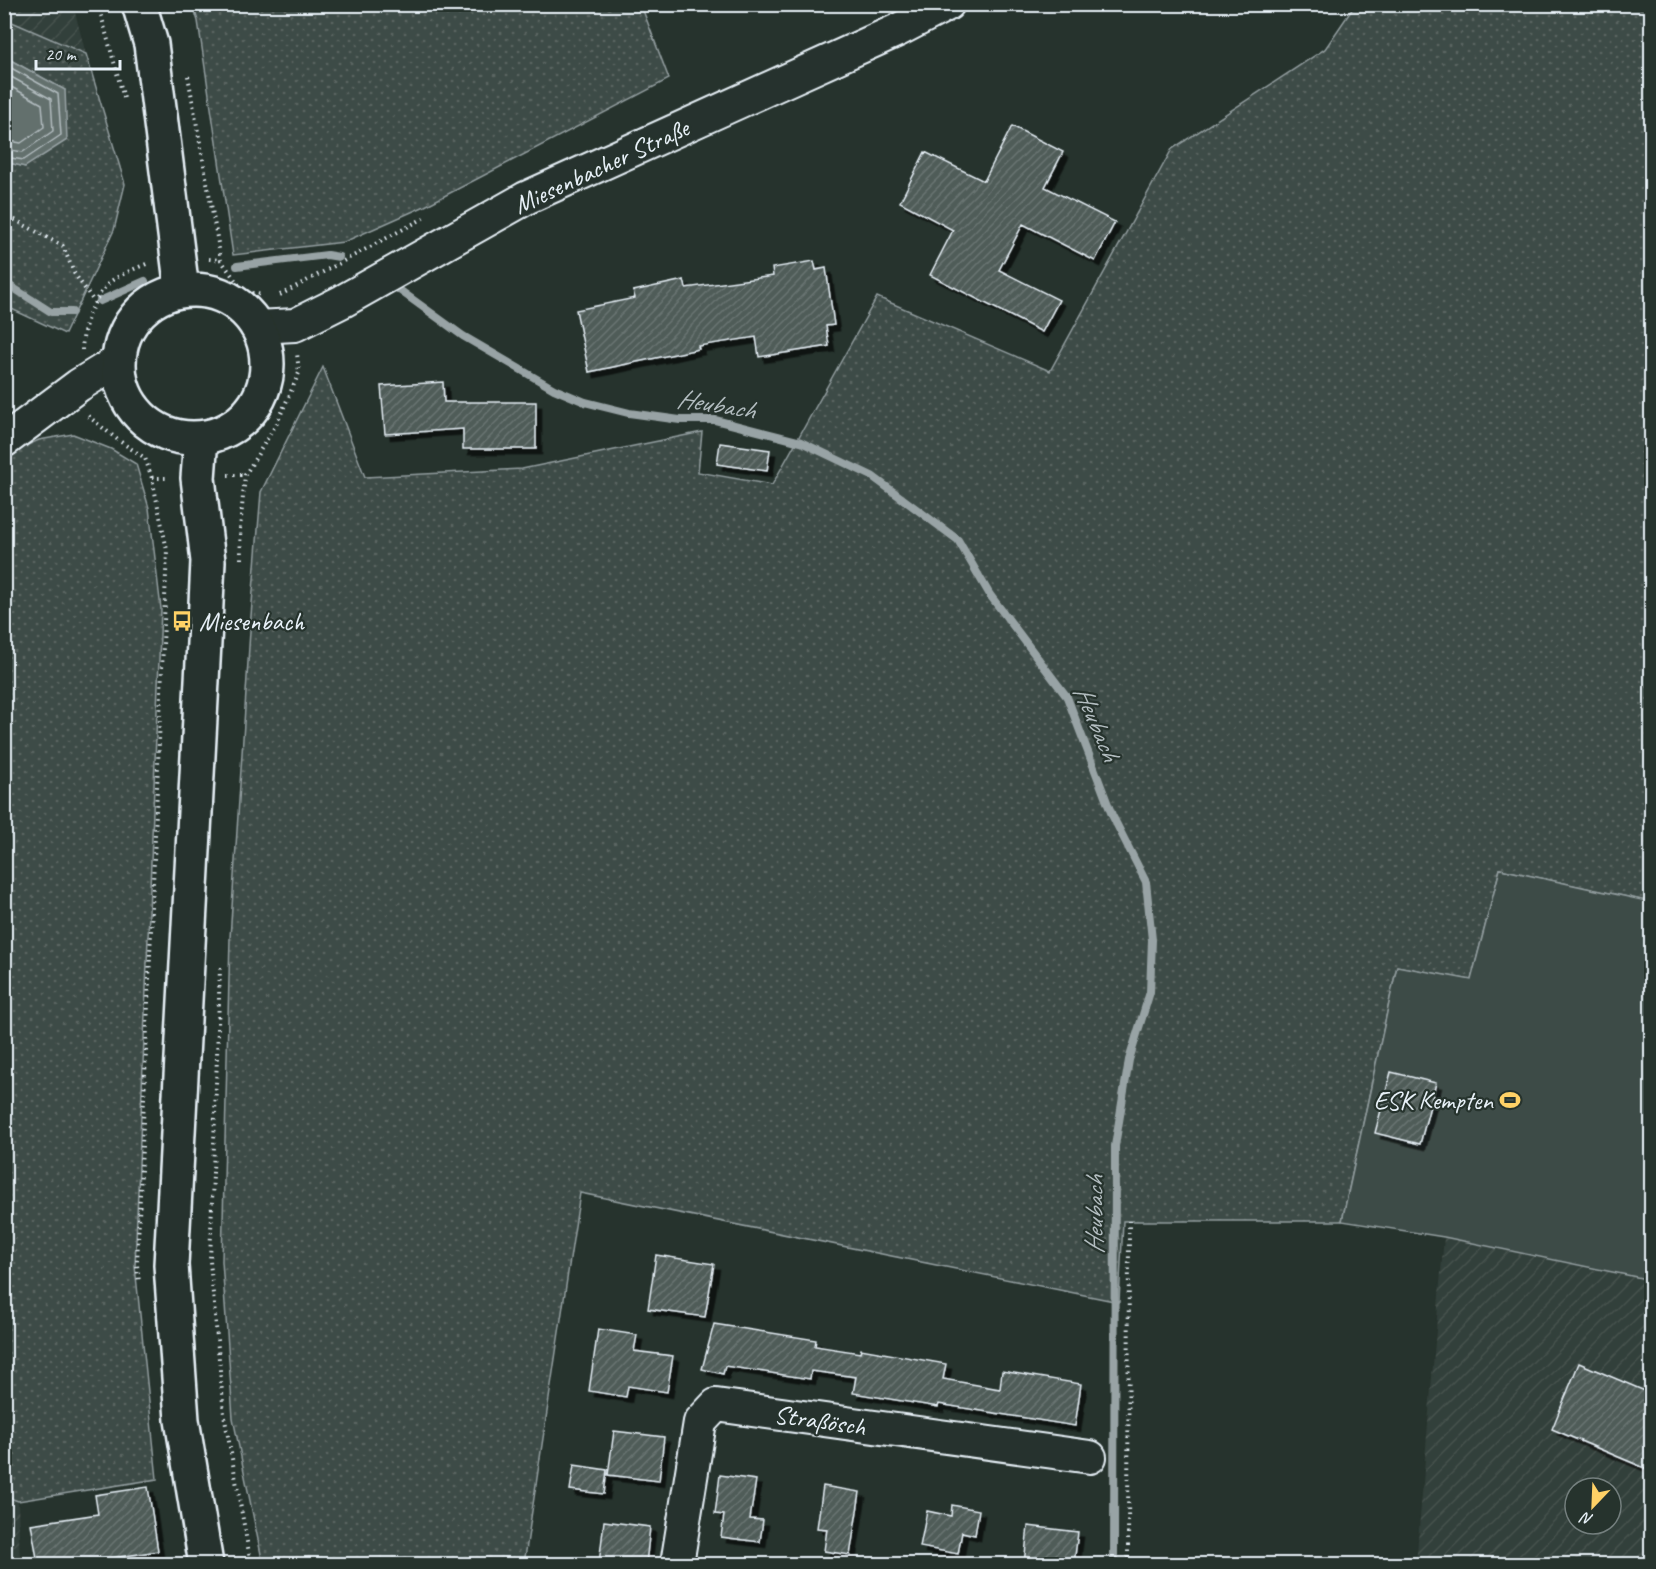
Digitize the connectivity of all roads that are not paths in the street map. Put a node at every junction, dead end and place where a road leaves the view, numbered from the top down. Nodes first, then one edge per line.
1 (139, 4) edge
2 (948, 4) edge
3 (182, 290) junction
4 (257, 327) junction
5 (118, 361) junction
6 (201, 438) junction
7 (4, 441) edge
8 (1090, 1457) dead end
9 (206, 1564) edge
10 (677, 1564) edge

1 - 3 main road
2 - 4 street, Miesenbacher Straße
3 - 4 main road
3 - 5 main road
4 - 6 main road
5 - 6 main road
5 - 7 street
6 - 9 main road
8 - 10 street, Straßösch

